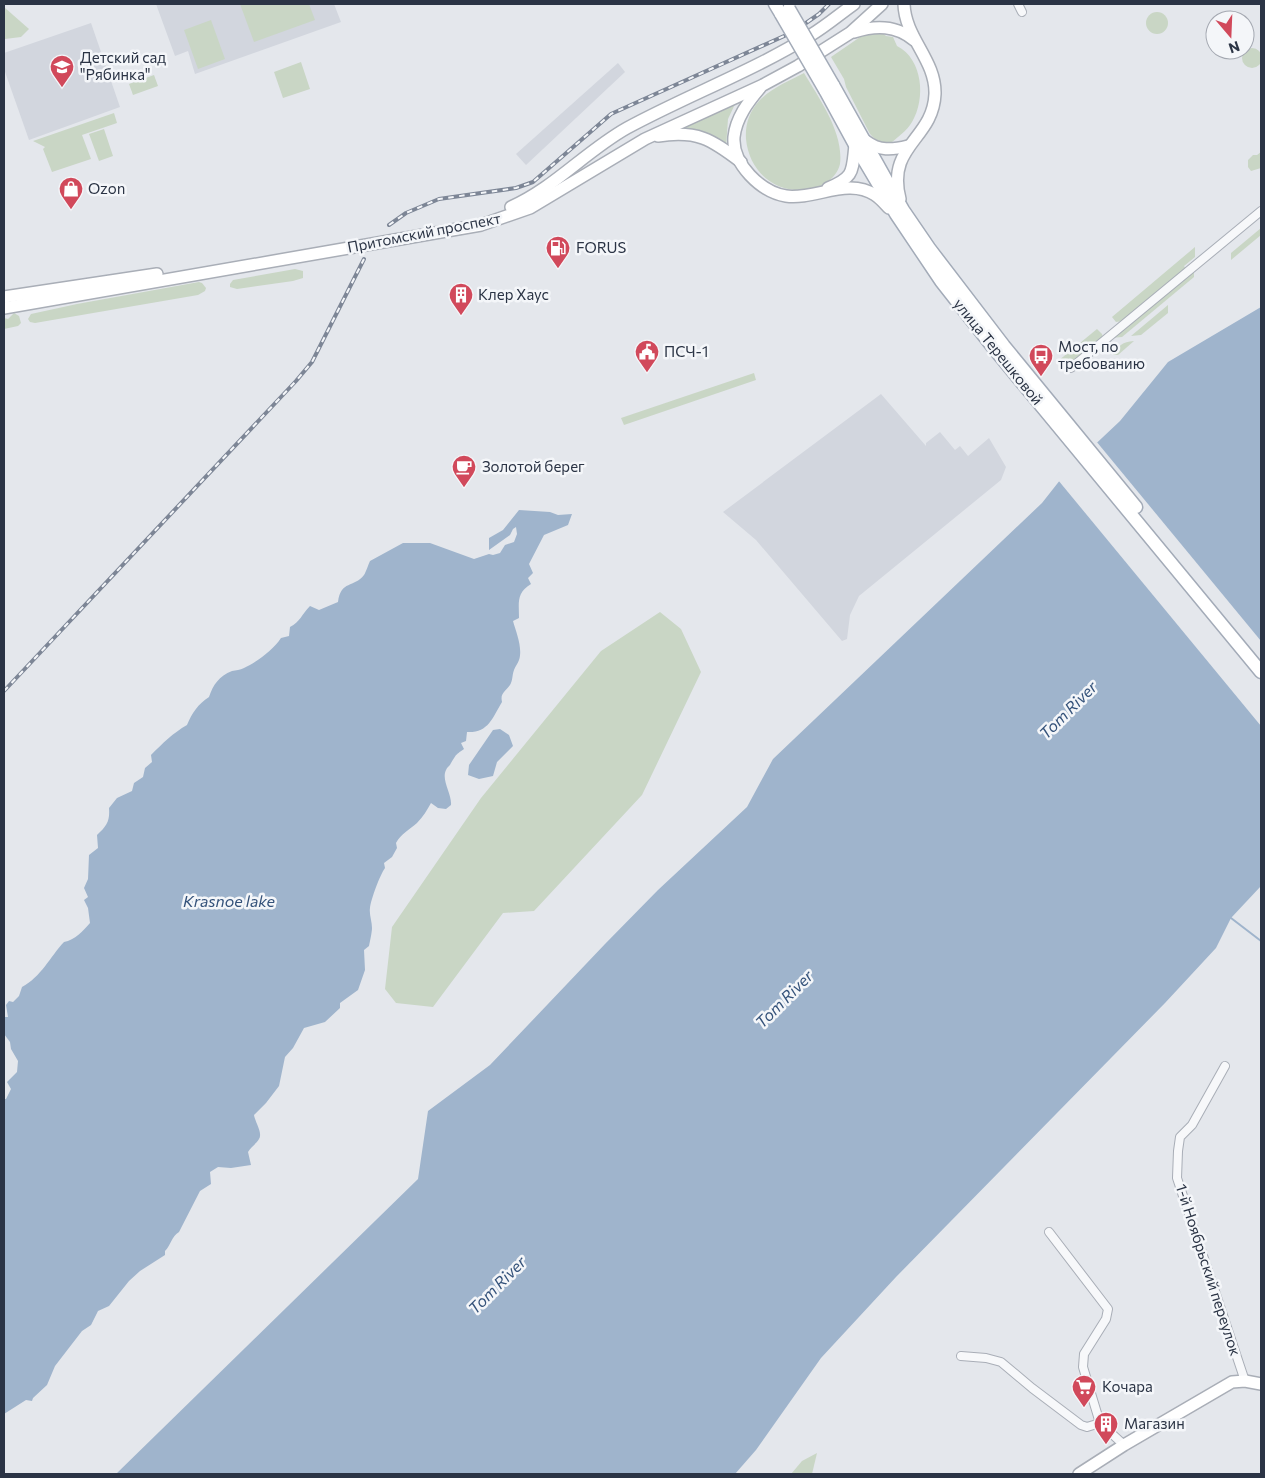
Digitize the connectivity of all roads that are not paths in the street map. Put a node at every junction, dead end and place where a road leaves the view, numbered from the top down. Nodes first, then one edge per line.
1 (854, 4) edge
2 (882, 4) edge
3 (904, 4) edge
4 (1018, 4) edge
5 (783, 7) edge
6 (1022, 12) dead end
7 (850, 33) junction
8 (915, 42) junction
9 (763, 85) junction
10 (645, 139) junction
11 (861, 143) junction
12 (601, 144) junction
13 (908, 146) junction
14 (607, 162) junction
15 (741, 162) junction
16 (812, 194) junction
17 (1261, 211) edge
18 (899, 212) junction
19 (4, 297) edge
20 (4, 308) edge
21 (1071, 368) dead end
22 (1051, 411) junction
23 (1261, 660) edge
24 (1261, 672) edge
25 (1225, 1066) dead end
26 (1050, 1232) dead end
27 (961, 1356) dead end
28 (1245, 1381) junction
29 (1261, 1384) edge
30 (1100, 1423) junction
31 (1124, 1446) junction
32 (1079, 1474) edge

1 - 12 main road, Притомский проспект
2 - 7 main road, Притомский проспект
3 - 8 main road
4 - 6 street
5 - 11 main road, улица Терешковой, bridge
7 - 8 main road
7 - 9 main road, Притомский проспект
8 - 13 main road
9 - 10 main road, Притомский проспект
9 - 15 main road
10 - 14 main road, Притомский проспект
10 - 15 main road
11 - 13 main road
11 - 16 main road
11 - 18 main road, улица Терешковой
12 - 14 main road
12 - 19 main road, Притомский проспект
13 - 18 main road
14 - 20 main road, Притомский проспект
15 - 16 main road
16 - 18 main road
17 - 21 street
18 - 22 main road, улица Терешковой
22 - 23 main road, улица Терешковой
22 - 24 main road, улица Терешковой
25 - 28 street, 1-й Ноябрьский переулок
26 - 30 street
27 - 30 street
28 - 29 main road
28 - 31 main road
30 - 31 street
31 - 32 main road

